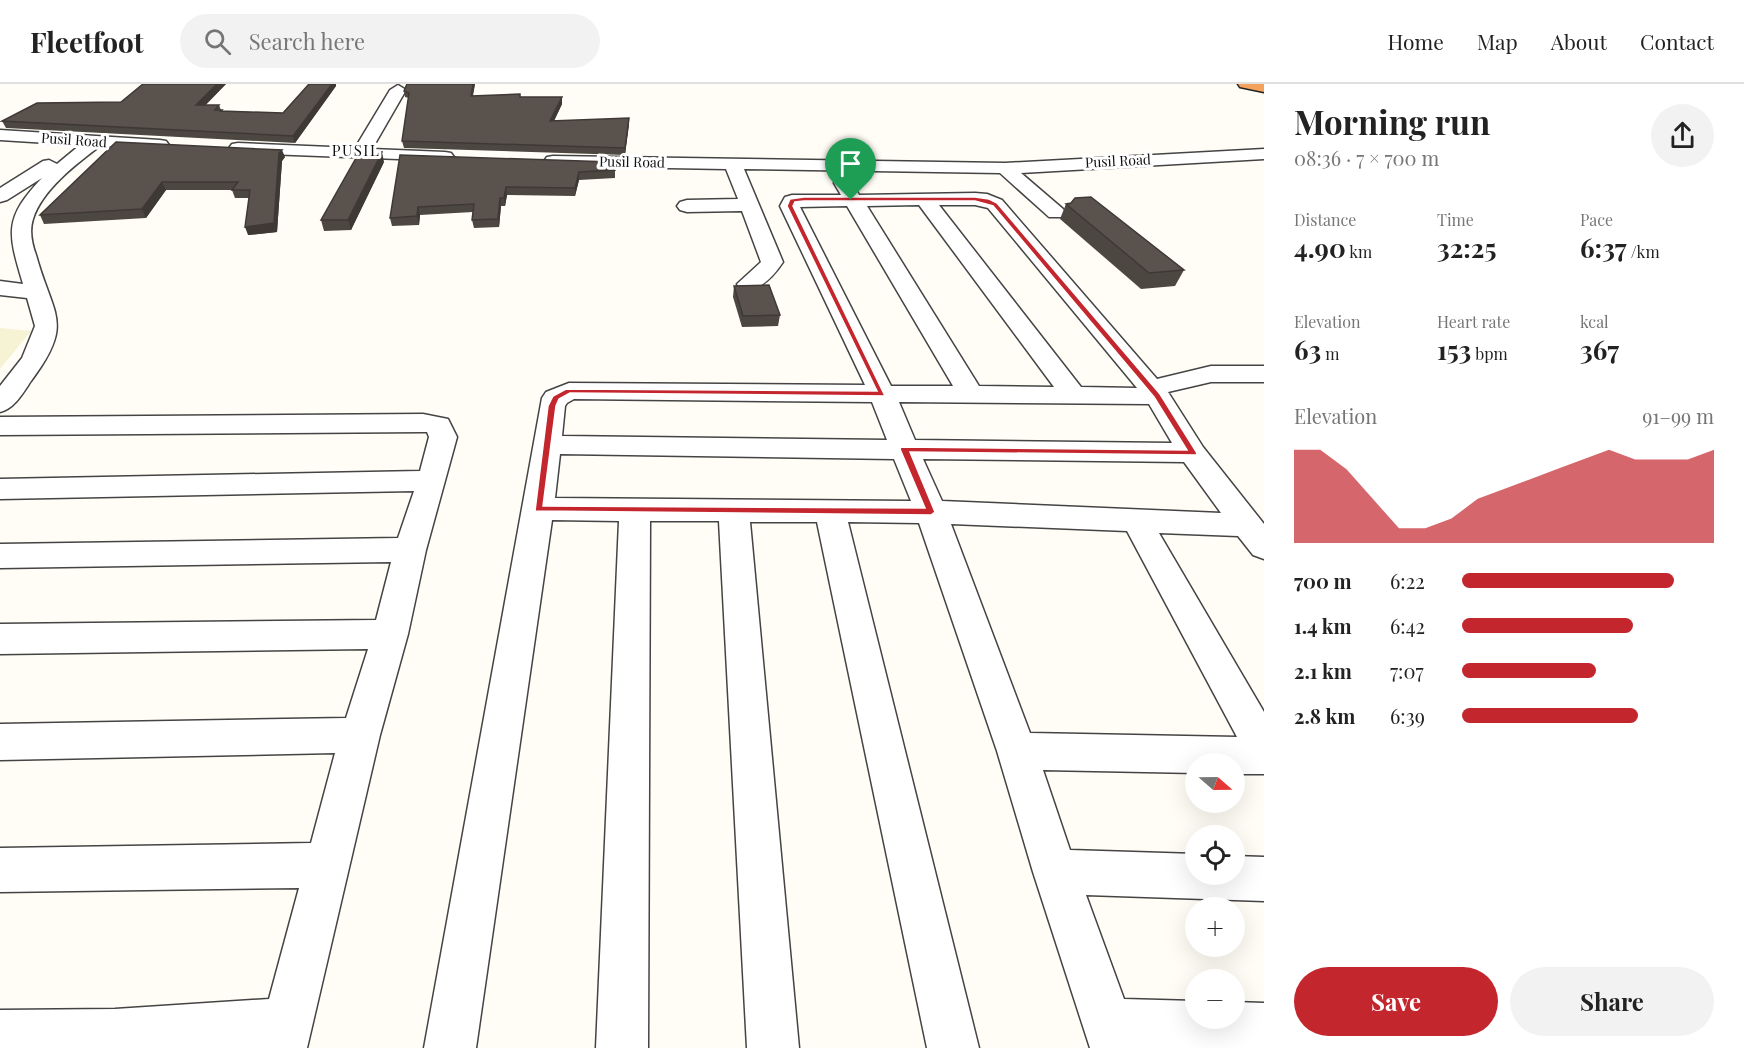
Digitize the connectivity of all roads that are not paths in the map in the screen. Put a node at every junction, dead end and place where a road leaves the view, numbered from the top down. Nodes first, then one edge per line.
1 (1245, 84) edge
2 (1264, 88) edge
3 (398, 90) dead end
4 (0, 135) edge
5 (23, 137) junction
6 (66, 140) junction
7 (95, 142) junction
8 (175, 146) edge
9 (0, 148) edge
10 (221, 148) edge
11 (361, 153) junction
12 (1264, 154) edge
13 (464, 158) edge
14 (533, 160) edge
15 (733, 164) junction
16 (833, 166) junction
17 (1005, 168) junction
18 (0, 196) edge
19 (851, 200) junction
20 (925, 200) junction
21 (750, 205) junction
22 (687, 206) dead end
23 (1056, 213) dead end
24 (748, 284) edge
25 (0, 288) edge
26 (36, 292) junction
27 (1255, 374) edge
28 (1154, 392) junction
29 (882, 394) junction
30 (971, 395) junction
31 (1073, 395) junction
32 (1264, 398) edge
33 (0, 404) edge
34 (0, 426) edge
35 (546, 445) junction
36 (904, 449) junction
37 (1192, 453) junction
38 (432, 481) junction
39 (0, 489) edge
40 (538, 509) junction
41 (635, 510) junction
42 (734, 511) junction
43 (830, 511) junction
44 (931, 512) junction
45 (1137, 521) junction
46 (1256, 536) edge
47 (410, 550) junction
48 (0, 556) edge
49 (390, 634) junction
50 (0, 639) edge
51 (360, 735) junction
52 (0, 742) edge
53 (1264, 749) edge
54 (1017, 751) junction
55 (1264, 756) edge
56 (328, 864) junction
57 (0, 870) edge
58 (1055, 872) junction
59 (1264, 879) edge
60 (1264, 1028) edge
61 (0, 1035) edge
62 (285, 1035) edge
63 (1112, 1036) edge
64 (112, 1041) edge
65 (450, 1048) edge
66 (622, 1048) edge
67 (773, 1048) edge
68 (953, 1048) edge

1 - 2 highway
3 - 11 street
4 - 5 street, Pusil Road
5 - 6 street, Pusil Road
5 - 9 street
6 - 7 street, Pusil Road
6 - 18 street
7 - 8 street, Pusil Road
7 - 26 street
10 - 11 street
11 - 13 street
12 - 17 street, Pusil Road
14 - 15 street, Pusil Road
15 - 16 street, Pusil Road
15 - 21 street
16 - 17 street, Pusil Road
16 - 19 street
17 - 23 street
19 - 20 street
19 - 29 street
19 - 30 street
20 - 28 street
20 - 31 street
21 - 22 street
21 - 24 street
25 - 26 street
26 - 33 street
27 - 28 street
27 - 32 street
28 - 31 street
28 - 37 street
29 - 30 street
29 - 35 street
29 - 36 street
30 - 31 street
34 - 38 street
35 - 36 street
35 - 40 street
36 - 37 street
36 - 44 street
37 - 46 street
38 - 39 street
38 - 47 street
40 - 41 street
40 - 65 street
41 - 42 street
41 - 66 street
42 - 43 street
42 - 67 street
43 - 44 street
43 - 68 street
44 - 45 street
44 - 54 street
45 - 46 street
45 - 53 street
47 - 48 street
47 - 49 street
49 - 50 street
49 - 51 street
51 - 52 street
51 - 56 street
54 - 55 street
54 - 58 street
56 - 57 street
56 - 62 street
58 - 59 street
58 - 63 street
60 - 63 street
61 - 64 street
62 - 64 street

